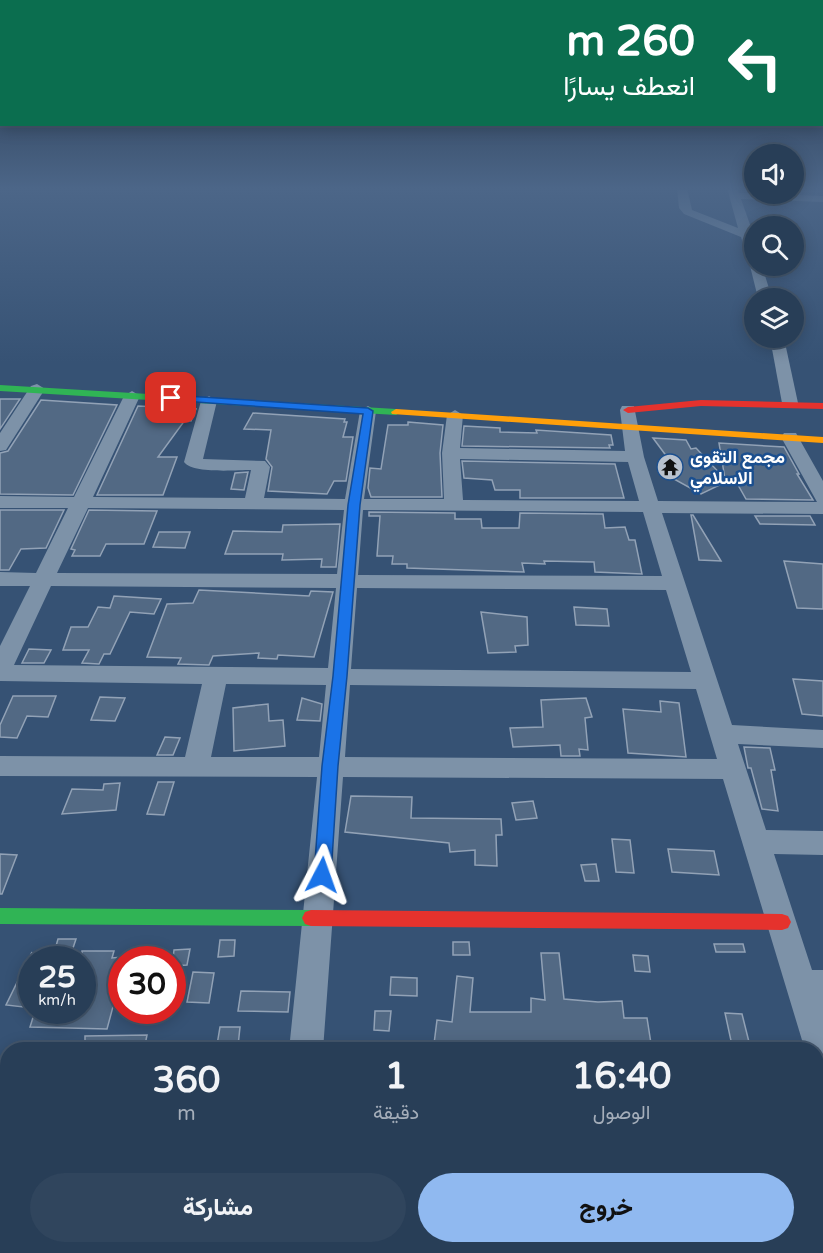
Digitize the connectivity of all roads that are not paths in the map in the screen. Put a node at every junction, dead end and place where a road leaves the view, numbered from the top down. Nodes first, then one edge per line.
1 (780, 348) edge
2 (0, 388) edge
3 (37, 389) junction
4 (132, 396) junction
5 (209, 400) junction
6 (790, 403) junction
7 (823, 406) edge
8 (368, 411) junction
9 (455, 415) junction
10 (625, 415) junction
11 (790, 437) junction
12 (823, 440) edge
13 (0, 446) edge
14 (451, 453) junction
15 (635, 457) junction
16 (823, 498) edge
17 (0, 502) edge
18 (79, 503) junction
19 (253, 504) junction
20 (354, 505) junction
21 (453, 505) junction
22 (651, 507) junction
23 (823, 508) edge
24 (0, 579) edge
25 (43, 579) junction
26 (348, 581) junction
27 (675, 583) junction
28 (0, 671) edge
29 (216, 674) junction
30 (340, 676) junction
31 (706, 681) junction
32 (723, 734) junction
33 (823, 739) edge
34 (0, 766) edge
35 (196, 766) junction
36 (330, 766) junction
37 (734, 769) junction
38 (756, 842) junction
39 (823, 843) edge
40 (0, 916) edge
41 (320, 919) junction
42 (782, 922) junction
43 (812, 985) edge
44 (307, 1042) edge
45 (821, 1042) edge

1 - 6 street
2 - 3 street
3 - 4 street
3 - 13 street
4 - 5 street
4 - 18 street
5 - 8 street
5 - 19 street
6 - 7 street
6 - 10 street
8 - 9 street
8 - 20 street
9 - 10 street
9 - 14 street
10 - 11 street
10 - 15 street
11 - 12 street
11 - 16 street
14 - 15 street
14 - 21 street
15 - 22 street
17 - 18 street
18 - 19 street
18 - 25 street
19 - 20 street
20 - 21 street
20 - 26 street
21 - 22 street
22 - 23 street
22 - 27 street
24 - 25 street
25 - 26 street
25 - 28 street
26 - 27 street
26 - 30 street
27 - 31 street
28 - 29 street
29 - 30 street
29 - 35 street
30 - 31 street
30 - 36 street
31 - 32 street
32 - 33 street
32 - 37 street
34 - 35 street
35 - 36 street
36 - 37 street
36 - 41 street
37 - 38 street
38 - 39 street
38 - 42 street
40 - 41 street
41 - 42 street
41 - 44 street
42 - 43 street
43 - 45 street

